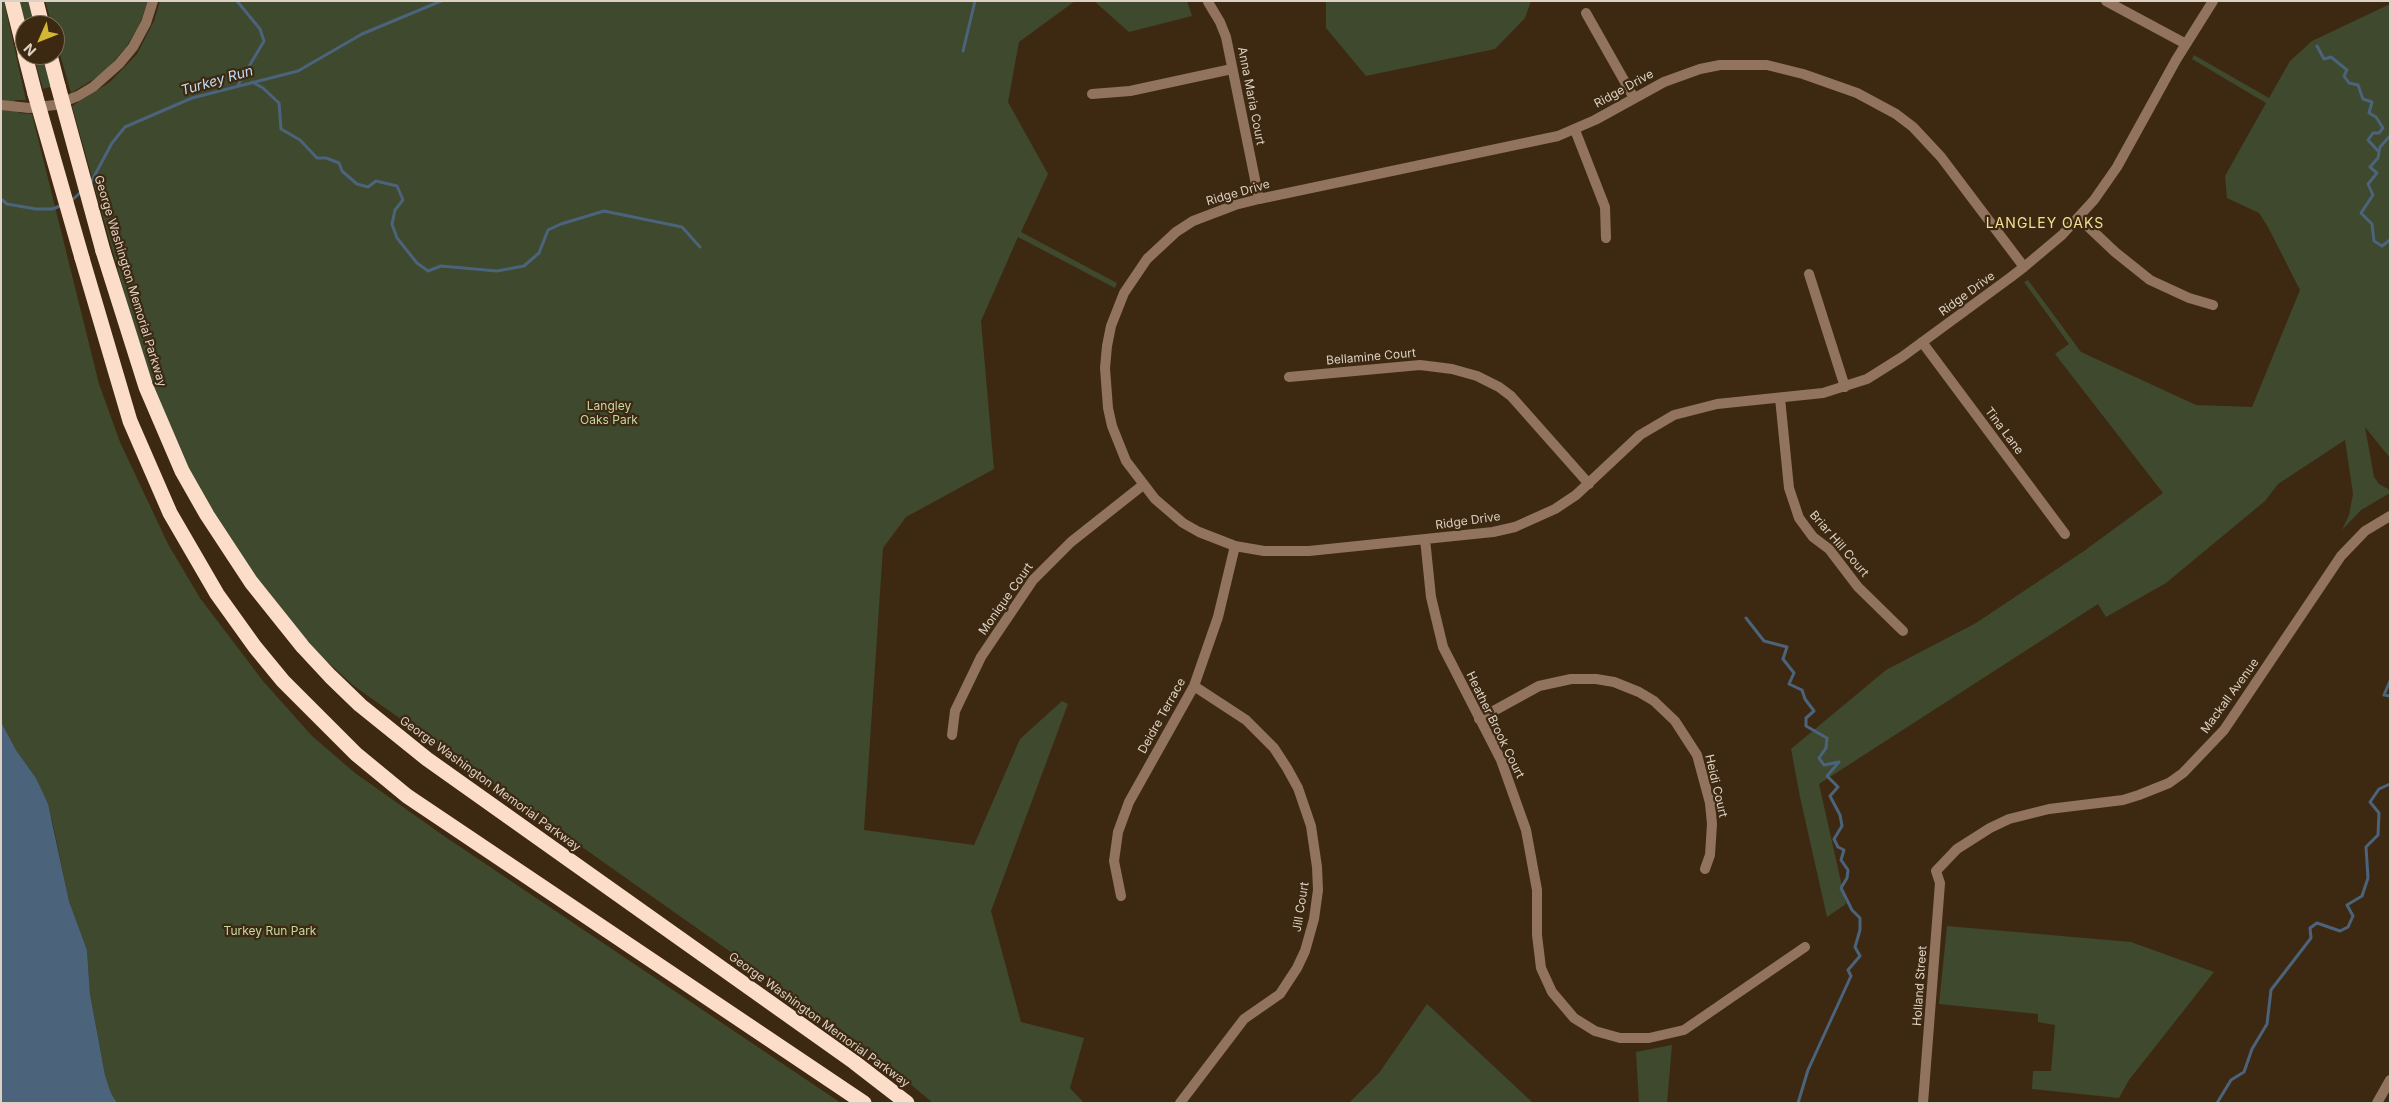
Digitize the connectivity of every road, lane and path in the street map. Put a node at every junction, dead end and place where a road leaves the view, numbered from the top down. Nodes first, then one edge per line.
1 (12, 1) edge
2 (36, 1) edge
3 (153, 1) edge
4 (2106, 1) edge
5 (2213, 1) edge
6 (1208, 2) edge
7 (1586, 13) dead end
8 (15, 15) edge
9 (40, 15) edge
10 (2186, 44) junction
11 (28, 65) edge
12 (53, 65) edge
13 (1232, 69) junction
14 (1092, 94) dead end
15 (1634, 98) junction
16 (1, 105) edge
17 (1575, 130) junction
18 (1258, 199) junction
19 (2079, 218) junction
20 (1606, 238) dead end
21 (2024, 266) junction
22 (1809, 274) dead end
23 (2214, 305) dead end
24 (1922, 342) junction
25 (1289, 377) dead end
26 (1845, 387) junction
27 (1780, 398) junction
28 (1589, 484) junction
29 (1143, 485) junction
30 (2390, 516) edge
31 (2065, 534) dead end
32 (1425, 539) junction
33 (1235, 546) junction
34 (1903, 631) dead end
35 (1194, 686) junction
36 (1479, 719) junction
37 (952, 735) dead end
38 (1705, 869) dead end
39 (1936, 871) joint
40 (1121, 896) dead end
41 (1805, 946) dead end
42 (2390, 1080) edge
43 (864, 1103) edge
44 (908, 1103) edge
45 (1180, 1103) edge
46 (1923, 1103) edge
47 (2377, 1103) edge

1 - 8 highway
2 - 9 highway
3 - 16 street
4 - 10 street
5 - 10 street, Ridge Drive
6 - 13 street, Anna Maria Court
7 - 15 street
10 - 19 street, Ridge Drive
11 - 43 highway, bridge
12 - 44 highway, George Washington Memorial Parkway, bridge
13 - 14 street
13 - 18 street, Anna Maria Court
15 - 17 street, Ridge Drive
15 - 21 street, Ridge Drive
17 - 18 street, Ridge Drive
17 - 20 street
18 - 29 street, Ridge Drive
19 - 21 street, Ridge Drive
19 - 23 street
21 - 24 street, Ridge Drive
22 - 26 street
24 - 26 street, Ridge Drive
24 - 31 street, Tina Lane
25 - 28 street, Bellamine Court
26 - 27 street, Ridge Drive
27 - 28 street, Ridge Drive
27 - 34 street, Briar Hill Court
28 - 32 street, Ridge Drive
29 - 33 street, Ridge Drive
29 - 37 street, Monique Court
30 - 39 street, Mackall Avenue
32 - 33 street, Ridge Drive
32 - 36 street, Heather Brook Court
33 - 35 street, Deidre Terrace
35 - 40 street, Deidre Terrace
35 - 45 street, Jill Court
36 - 38 street, Heidi Court
36 - 41 street, Heather Brook Court
39 - 46 street, Holland Street
42 - 47 street

